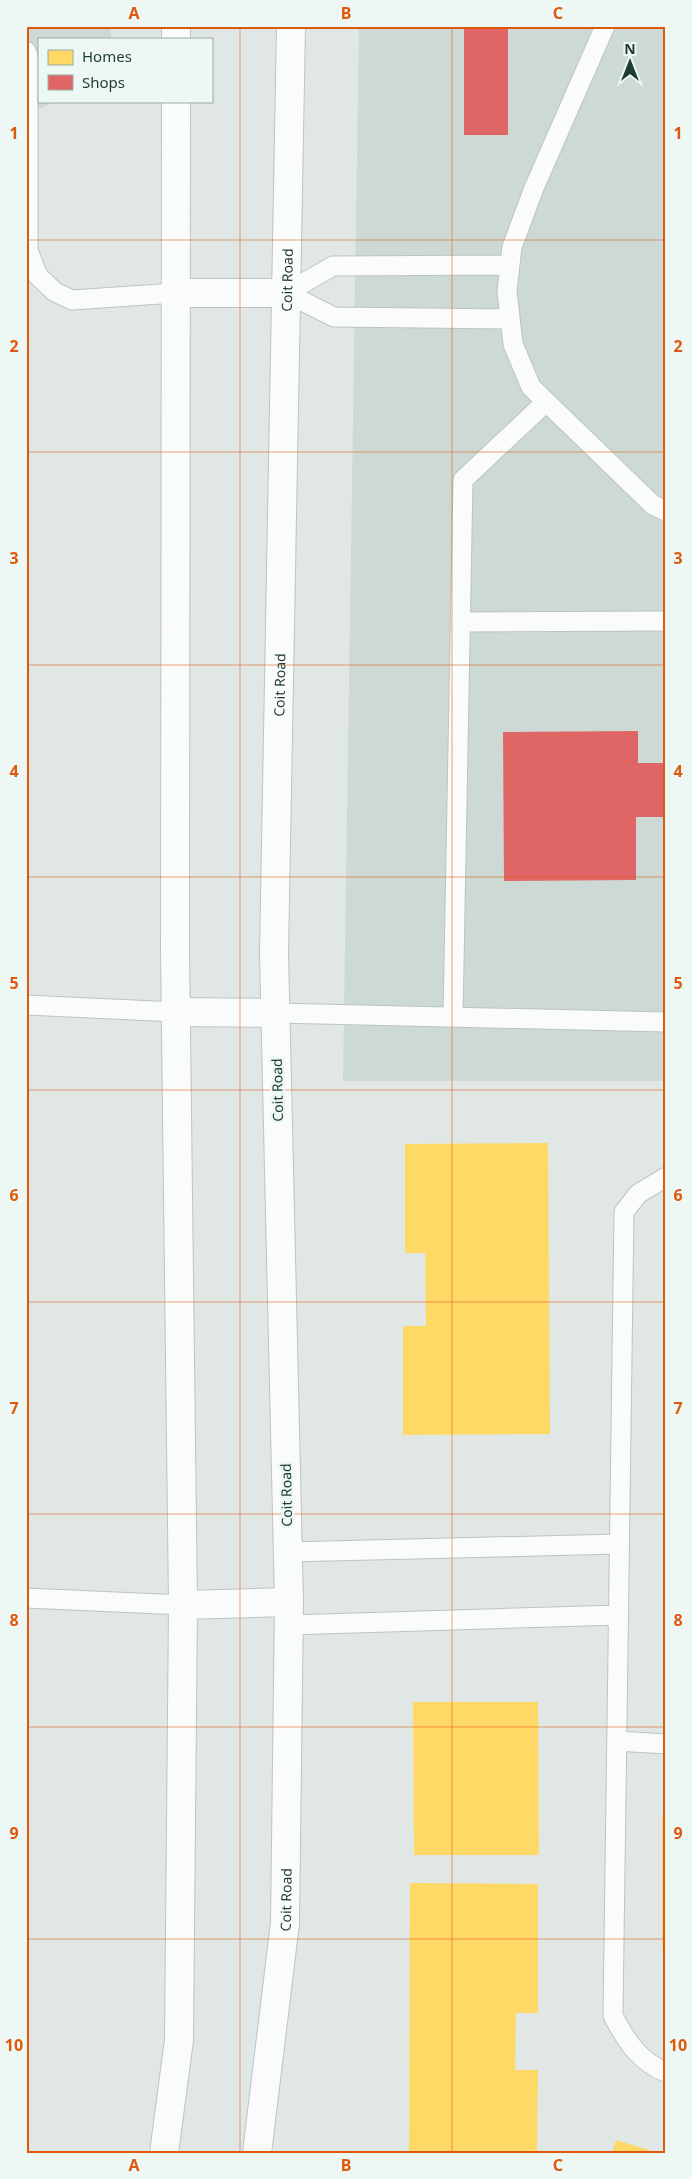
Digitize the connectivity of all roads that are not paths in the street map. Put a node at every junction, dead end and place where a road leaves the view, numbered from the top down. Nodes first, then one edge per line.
1 (292, 26) edge
2 (605, 26) edge
3 (26, 51) edge
4 (27, 84) edge
5 (176, 102) edge
6 (510, 265) junction
7 (32, 276) edge
8 (175, 293) junction
9 (286, 293) junction
10 (510, 319) junction
11 (546, 402) junction
12 (666, 510) edge
13 (666, 620) edge
14 (460, 622) junction
15 (26, 1005) edge
16 (176, 1012) junction
17 (276, 1013) junction
18 (453, 1017) junction
19 (666, 1022) edge
20 (666, 1177) edge
21 (619, 1544) junction
22 (287, 1552) junction
23 (26, 1598) edge
24 (183, 1604) junction
25 (288, 1614) junction
26 (619, 1615) junction
27 (617, 1741) junction
28 (666, 1744) edge
29 (666, 2072) edge
30 (164, 2153) edge
31 (257, 2153) edge

1 - 9 main road, Coit Road
2 - 6 lane
3 - 4 lane
4 - 7 lane
5 - 8 main road
6 - 9 lane
6 - 10 lane
7 - 8 lane
8 - 9 main road
8 - 16 main road
9 - 10 lane
9 - 17 main road, Coit Road
10 - 11 lane
11 - 12 lane
11 - 14 lane
13 - 14 lane
14 - 18 lane
15 - 16 lane
16 - 17 main road
16 - 24 main road
17 - 18 lane
17 - 22 main road, Coit Road
18 - 19 lane
20 - 21 lane
21 - 22 lane
21 - 26 lane
22 - 25 main road, Coit Road
23 - 24 lane
24 - 25 main road
24 - 30 main road
25 - 26 lane
25 - 31 main road, Coit Road
26 - 27 lane
27 - 28 lane
27 - 29 lane

